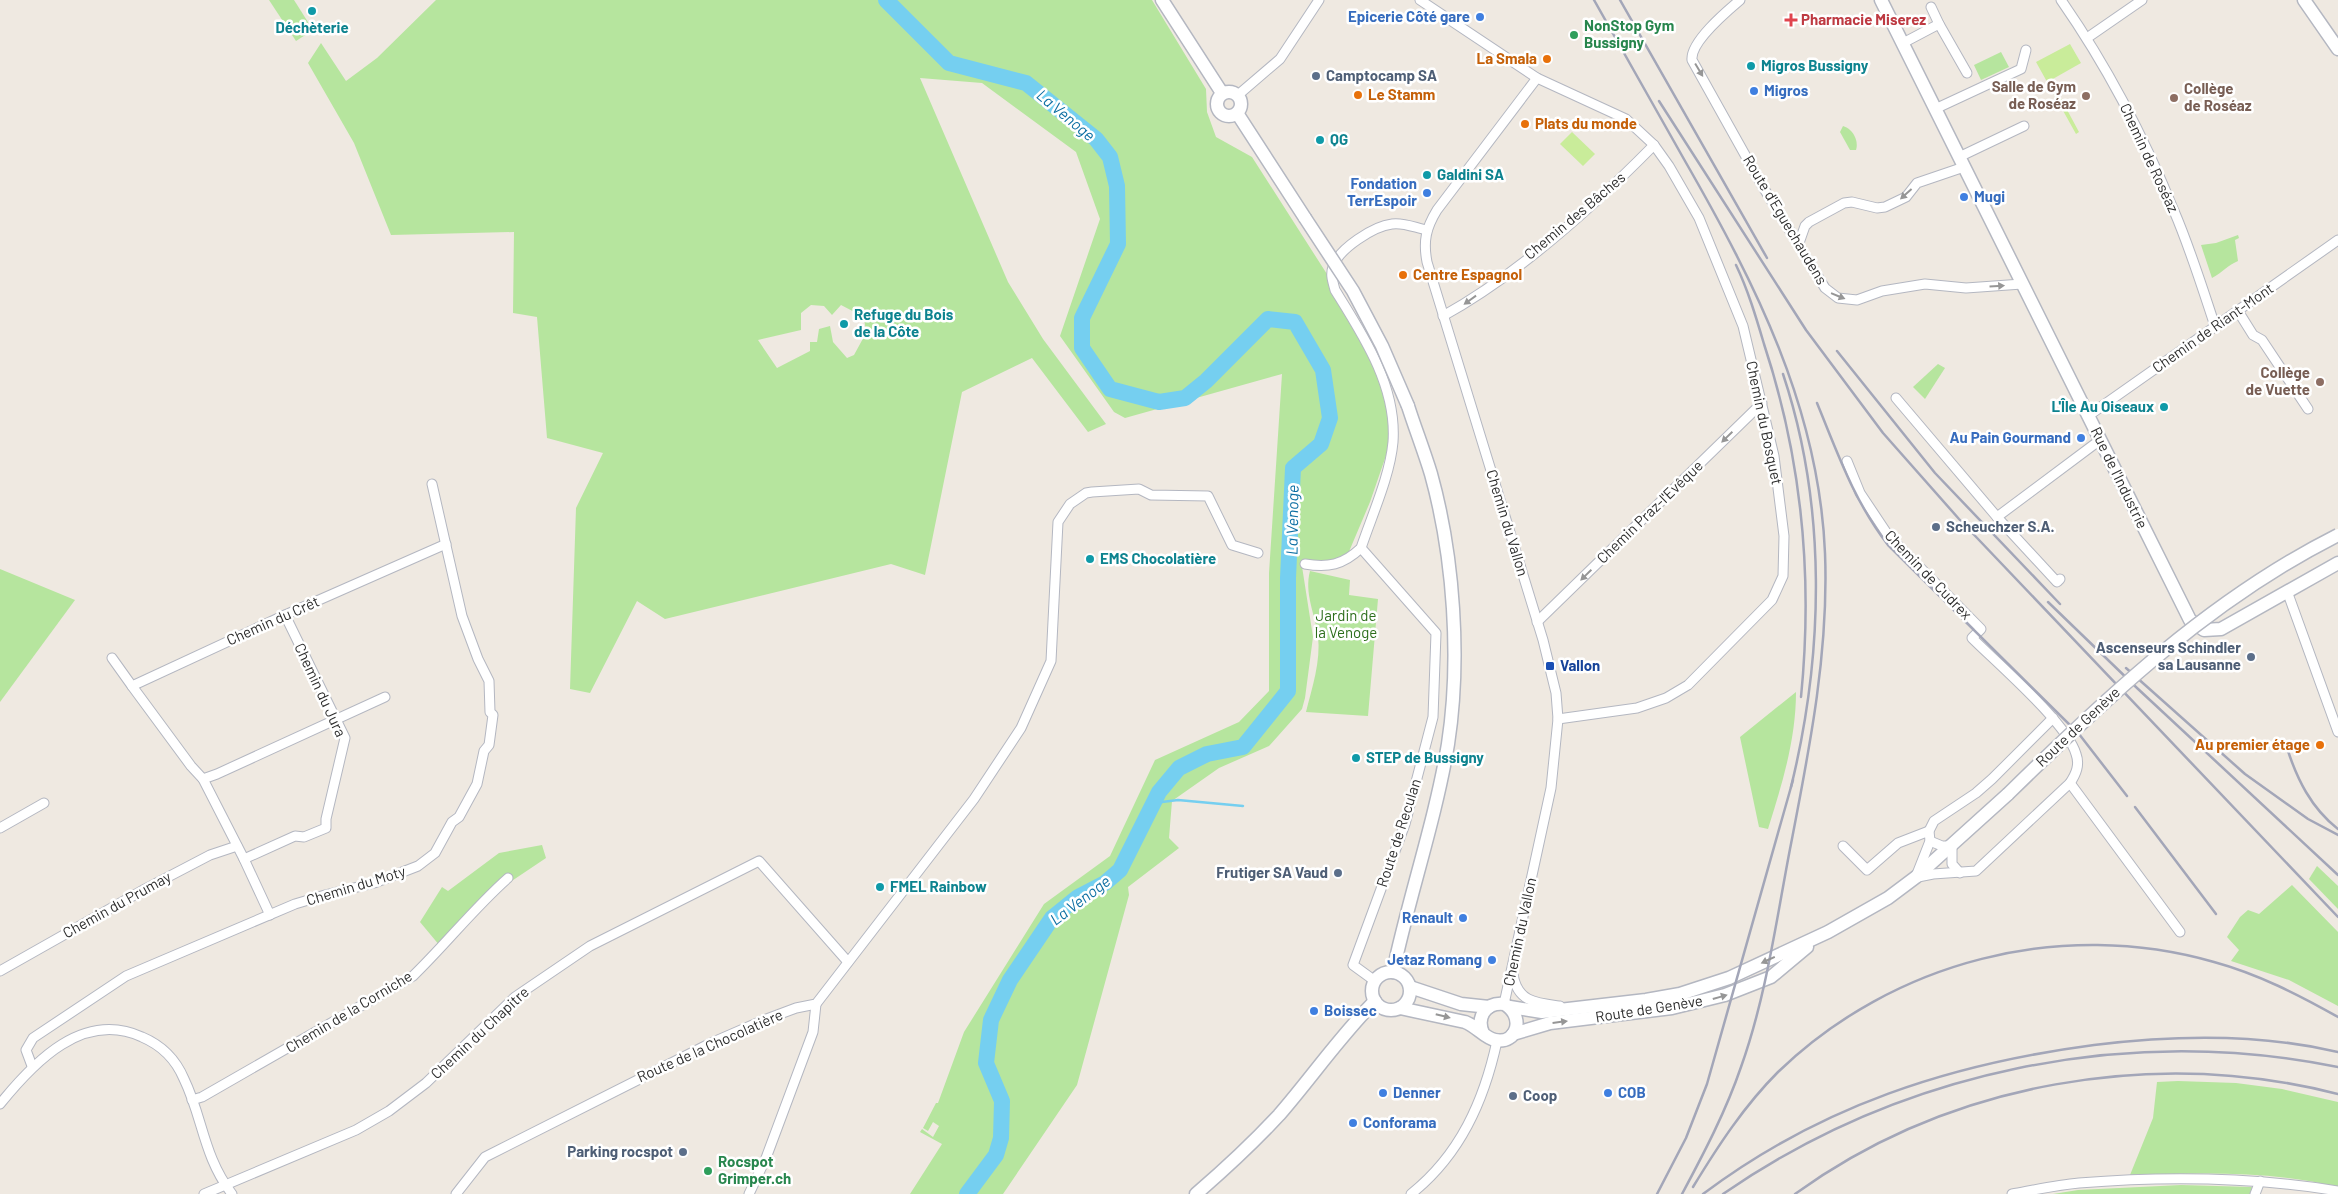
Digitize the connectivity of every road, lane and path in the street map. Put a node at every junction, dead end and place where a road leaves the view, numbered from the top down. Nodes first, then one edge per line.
1 (1162, 0) edge
2 (1319, 0) edge
3 (1420, 0) edge
4 (1725, 0) edge
5 (1740, 0) edge
6 (1881, 0) edge
7 (2061, 0) edge
8 (2142, 0) edge
9 (2304, 0) edge
10 (1731, 8) junction
11 (1931, 8) dead end
12 (1939, 24) junction
13 (2087, 38) junction
14 (1903, 43) junction
15 (2338, 49) edge
16 (2026, 50) dead end
17 (1967, 73) dead end
18 (1537, 78) junction
19 (1222, 93) junction
20 (1238, 95) junction
21 (1935, 109) junction
22 (1237, 113) junction
23 (2024, 126) dead end
24 (1654, 145) junction
25 (1962, 162) junction
26 (1427, 230) junction
27 (2338, 240) edge
28 (1799, 243) junction
29 (2022, 284) junction
30 (2238, 311) junction
31 (1443, 316) junction
32 (2215, 326) junction
33 (1896, 398) dead end
34 (1762, 403) junction
35 (2308, 409) dead end
36 (2088, 416) junction
37 (2100, 440) junction
38 (1847, 461) dead end
39 (432, 484) dead end
40 (1997, 517) junction
41 (2338, 535) edge
42 (446, 544) junction
43 (1361, 548) junction
44 (1258, 553) dead end
45 (2338, 563) edge
46 (1304, 564) dead end
47 (2060, 579) dead end
48 (2288, 591) junction
49 (285, 615) junction
50 (1537, 622) junction
51 (112, 658) dead end
52 (132, 686) junction
53 (385, 697) dead end
54 (2053, 718) junction
55 (1558, 719) junction
56 (335, 720) junction
57 (2338, 732) edge
58 (203, 779) junction
59 (2070, 783) junction
60 (44, 803) dead end
61 (0, 828) edge
62 (1930, 836) junction
63 (237, 846) junction
64 (1843, 846) dead end
65 (1952, 846) junction
66 (244, 859) junction
67 (1960, 873) junction
68 (1916, 877) junction
69 (508, 878) dead end
70 (270, 915) junction
71 (1828, 932) junction
72 (2180, 932) dead end
73 (848, 962) junction
74 (1512, 966) junction
75 (0, 971) edge
76 (1393, 972) junction
77 (1375, 981) junction
78 (1410, 987) junction
79 (1375, 1001) junction
80 (816, 1004) junction
81 (1507, 1006) junction
82 (1488, 1007) junction
83 (1400, 1008) junction
84 (1570, 1008) junction
85 (1483, 1033) junction
86 (1513, 1034) junction
87 (1497, 1041) junction
88 (32, 1066) junction
89 (192, 1100) junction
90 (0, 1104) edge
91 (2260, 1181) junction
92 (225, 1186) junction
93 (2338, 1191) edge
94 (204, 1194) edge
95 (232, 1194) edge
96 (456, 1194) edge
97 (749, 1194) edge
98 (1196, 1194) edge
99 (1411, 1194) edge
100 (2012, 1194) edge
101 (2255, 1194) edge

1 - 19 main road
2 - 20 street
3 - 18 street, Chemin du Bosquet
4 - 10 street
5 - 10 street, Route d'Eguechaudens
6 - 14 main road, Rue de l'Industrie
7 - 13 street, Chemin de Roséaz
8 - 13 street
9 - 15 main road
10 -> 28 street, Route d'Eguechaudens
11 - 12 street
12 - 14 street
12 - 17 street
13 - 32 street, Chemin de Roséaz
14 - 21 main road, Rue de l'Industrie
16 - 21 street
18 - 24 street, Chemin du Bosquet
18 - 26 street, Chemin du Vallon
19 - 20 main road
19 - 22 main road
20 - 22 main road
21 - 25 main road, Rue de l'Industrie
22 - 76 main road, bridge
23 - 25 street
24 -> 31 street, Chemin des Bâches
24 - 34 street, Chemin du Bosquet
25 -> 28 street
25 - 29 main road, Rue de l'Industrie
26 - 31 street, Chemin du Vallon
26 - 43 street
27 - 30 street, Chemin de Riant-Mont
28 -> 29 street, Route d'Eguechaudens
29 - 36 main road, Rue de l'Industrie
30 - 32 street, Chemin de Riant-Mont
30 - 35 street
31 - 50 street, Chemin du Vallon
32 - 36 street, Chemin de Riant-Mont
33 - 40 street
34 -> 50 street, Chemin Praz-l'Evêque
34 - 55 street, Chemin du Bosquet
36 - 37 main road, Rue de l'Industrie
37 - 40 street
37 - 48 main road, Rue de l'Industrie
38 - 54 street, Chemin de Cudrex
39 - 42 street, Chemin du Moty
40 - 47 street
41 - 65 main road, Route de Genève, bridge
42 - 49 street, Chemin du Crêt
42 - 70 street, Chemin du Moty
43 - 46 street
43 - 77 street, Route de Reculan
44 - 73 street
45 - 48 main road, Rue de l'Industrie
48 - 57 street
49 - 52 street, Chemin du Crêt
49 - 56 street, Chemin du Jura
50 - 55 street, Chemin du Vallon
51 - 52 street
52 - 58 street
53 - 56 street
54 - 59 street, Chemin de Cudrex
54 - 62 street
55 - 74 street, Chemin du Vallon
56 - 58 street
56 - 66 street, Chemin du Jura
58 - 63 street
59 - 67 street
59 - 72 street
60 - 61 street
62 - 64 street
62 - 65 street
62 - 68 street
63 - 66 street
63 - 75 street, Chemin du Prumay
65 - 67 street
65 - 68 main road, Route de Genève
66 - 70 street
67 - 68 street
68 - 71 main road, Route de Genève
69 - 89 street, Chemin de la Corniche
70 - 88 street, Chemin du Moty
71 -> 84 main road, Route de Genève
86 -> 71 main road, Route de Genève
73 - 80 street
73 - 92 street, Chemin du Chapitre
74 - 81 street, Chemin du Vallon
74 - 84 street
76 - 77 main road
76 - 78 main road
77 - 79 main road
78 - 82 main road
78 - 83 main road
79 - 83 main road
79 - 98 main road
80 - 96 street, Route de la Chocolatière
80 - 97 street
81 - 82 main road
81 - 84 main road, Route de Genève
81 - 86 main road
82 - 85 main road
83 -> 85 main road
85 - 87 main road
86 - 87 main road
87 - 99 street
88 - 89 street
88 - 90 street
89 - 92 street
91 - 93 street
91 - 100 street
91 - 101 street
92 - 94 street, Chemin du Chapitre
92 - 95 street

